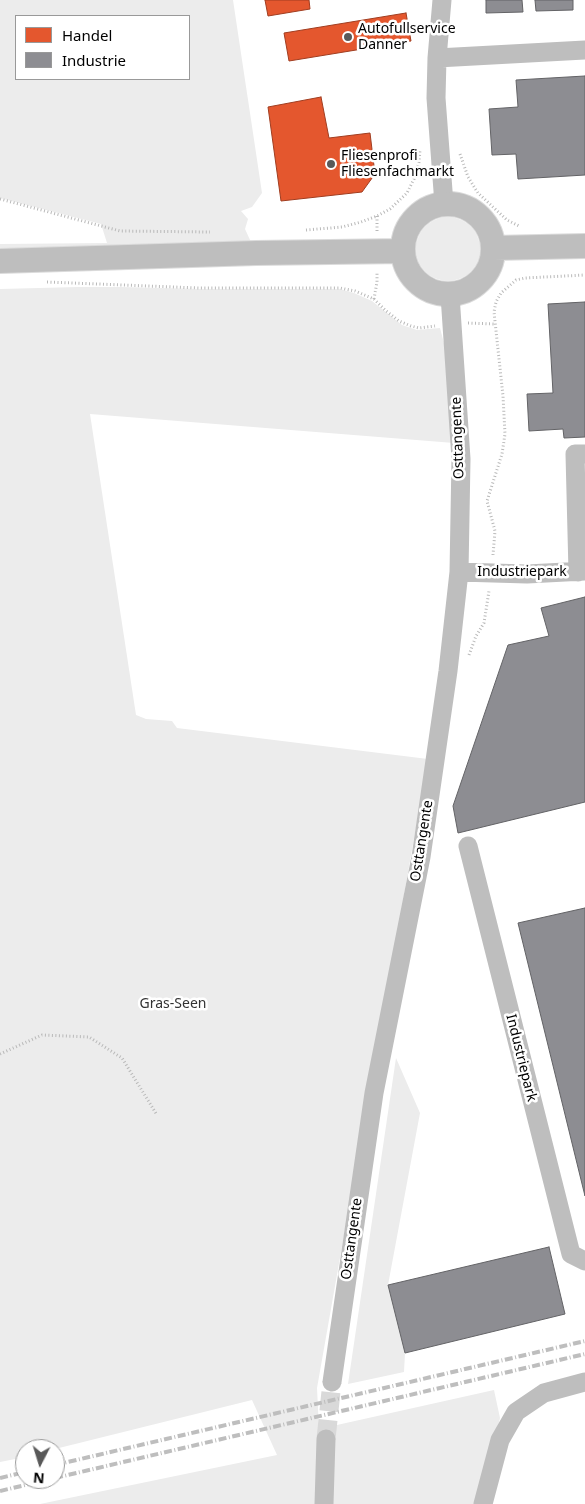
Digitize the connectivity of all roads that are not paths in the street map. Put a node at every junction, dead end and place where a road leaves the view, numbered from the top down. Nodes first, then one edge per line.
1 (442, 0) edge
2 (585, 50) edge
3 (436, 58) junction
4 (444, 204) junction
5 (585, 246) edge
6 (494, 248) junction
7 (403, 251) junction
8 (0, 261) edge
9 (450, 295) junction
10 (585, 454) edge
11 (581, 571) edge
12 (459, 572) junction
13 (468, 846) dead end
14 (585, 1261) edge
15 (332, 1382) tunnel mouth
16 (585, 1382) edge
17 (326, 1439) tunnel mouth
18 (324, 1504) edge
19 (483, 1504) edge

1 - 3 street
2 - 3 street
3 - 4 street
4 - 6 main road
4 - 7 main road
5 - 6 main road
6 - 9 main road
7 - 8 main road
7 - 9 main road
9 - 12 street, Osttangente
10 - 11 street
11 - 12 street, Industriepark
12 - 15 street, Osttangente
13 - 14 street, Industriepark
16 - 19 street
17 - 18 street

